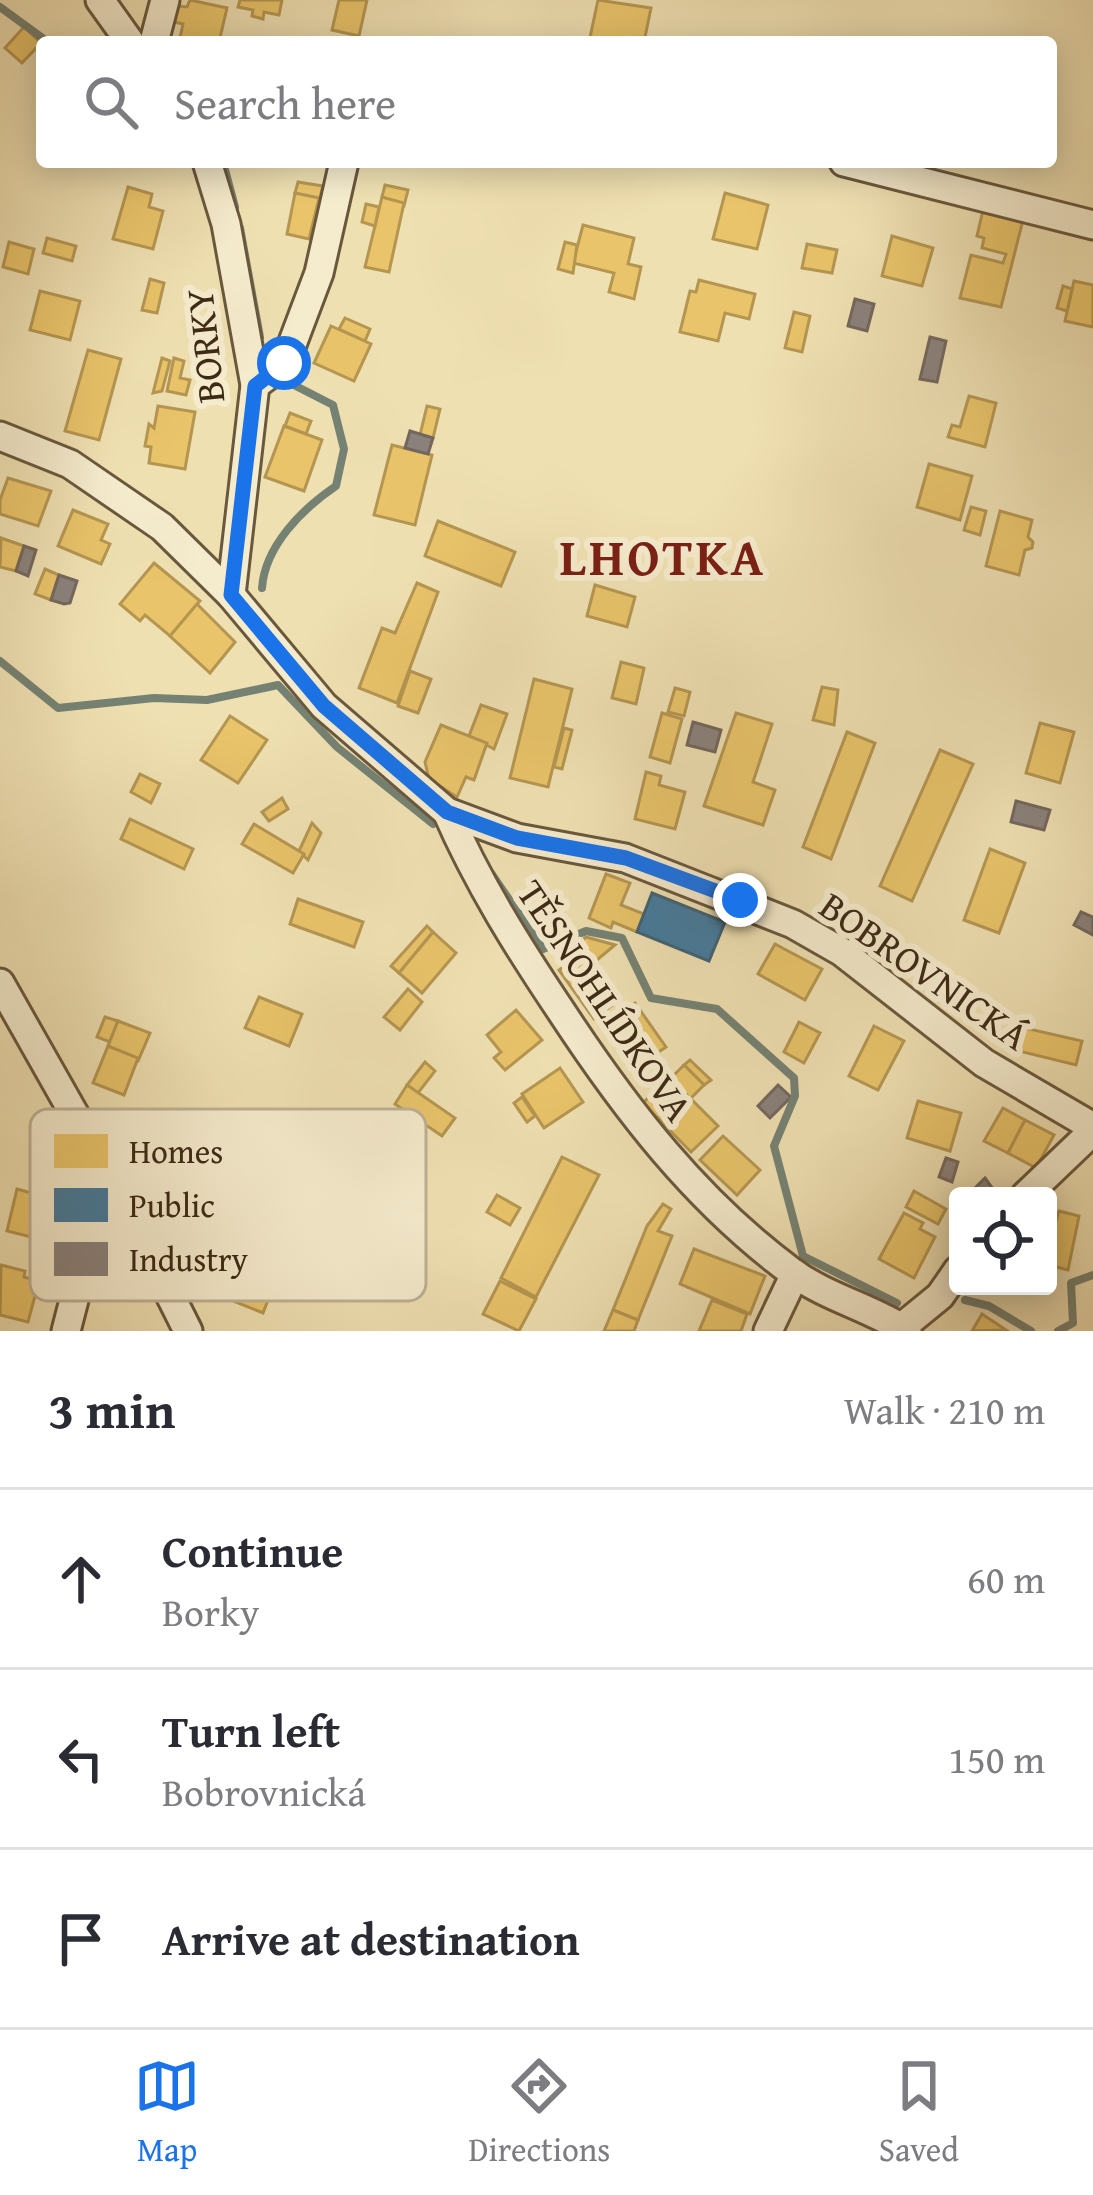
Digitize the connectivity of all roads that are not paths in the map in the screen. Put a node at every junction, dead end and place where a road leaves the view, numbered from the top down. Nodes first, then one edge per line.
1 (100, 0) edge
2 (165, 0) edge
3 (126, 36) edge
4 (156, 36) edge
5 (209, 168) edge
6 (343, 168) edge
7 (868, 168) edge
8 (1093, 225) edge
9 (255, 386) junction
10 (0, 436) edge
11 (231, 595) junction
12 (447, 812) junction
13 (0, 982) edge
14 (71, 1109) edge
15 (1093, 1129) edge
16 (1033, 1187) edge
17 (795, 1274) junction
18 (949, 1283) edge
19 (74, 1301) edge
20 (173, 1301) edge
21 (904, 1329) edge
22 (66, 1331) edge
23 (188, 1331) edge
24 (768, 1331) edge

1 - 3 street
2 - 4 street
5 - 9 street, BORKY
6 - 9 street
7 - 8 street
9 - 11 street, BORKY
10 - 11 street, BOBROVNICKÁ
11 - 12 street, BOBROVNICKÁ
12 - 15 street, BOBROVNICKÁ
12 - 17 street, TĚSNOHLÍDKOVA
13 - 14 street
15 - 16 street
17 - 21 street, TĚSNOHLÍDKOVA
17 - 24 street
18 - 21 street
19 - 22 street
20 - 23 street

